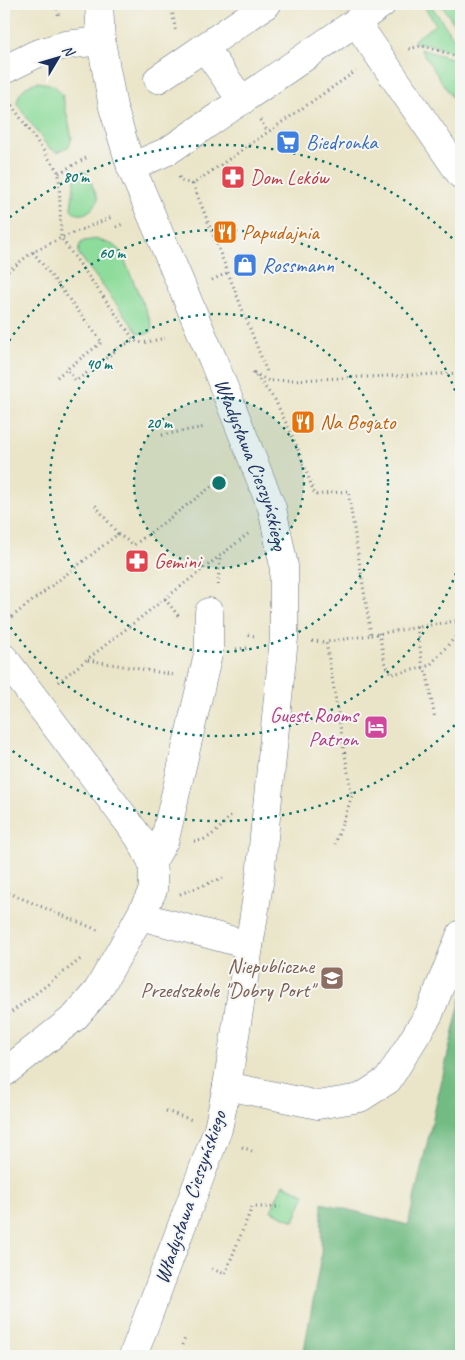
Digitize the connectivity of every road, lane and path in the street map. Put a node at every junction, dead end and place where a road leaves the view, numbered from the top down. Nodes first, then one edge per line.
1 (99, 4) edge
2 (171, 4) edge
3 (267, 4) edge
4 (382, 4) edge
5 (356, 22) junction
6 (176, 36) dead end
7 (101, 41) junction
8 (204, 47) junction
9 (379, 56) junction
10 (461, 58) edge
11 (4, 70) edge
12 (158, 79) dead end
13 (4, 94) edge
14 (242, 101) junction
15 (86, 158) dead end
16 (130, 167) junction
17 (59, 173) junction
18 (461, 175) edge
19 (180, 181) dead end
20 (192, 184) junction
21 (112, 217) dead end
22 (61, 238) junction
23 (33, 252) junction
24 (227, 273) junction
25 (4, 274) edge
26 (212, 280) dead end
27 (165, 338) dead end
28 (135, 341) junction
29 (67, 369) junction
30 (267, 372) dead end
31 (461, 373) edge
32 (57, 377) dead end
33 (205, 427) dead end
34 (162, 435) dead end
35 (228, 474) dead end
36 (95, 504) dead end
37 (118, 534) junction
38 (248, 534) dead end
39 (209, 612) dead end
40 (461, 620) edge
41 (456, 621) junction
42 (4, 623) edge
43 (417, 627) junction
44 (379, 633) junction
45 (371, 635) junction
46 (4, 658) edge
47 (88, 660) junction
48 (423, 668) junction
49 (202, 680) junction
50 (57, 684) dead end
51 (435, 719) dead end
52 (231, 815) dead end
53 (165, 839) junction
54 (335, 844) dead end
55 (152, 862) junction
56 (4, 891) edge
57 (140, 916) junction
58 (107, 933) dead end
59 (461, 934) edge
60 (249, 945) junction
61 (87, 954) dead end
62 (4, 1018) edge
63 (4, 1073) edge
64 (228, 1086) junction
65 (282, 1207) dead end
66 (212, 1269) dead end
67 (185, 1338) dead end
68 (182, 1345) dead end
69 (133, 1356) edge

1 - 7 street, Władysława Cieszyńskiego
2 - 6 path
3 - 8 street
4 - 5 street
5 - 9 street
5 - 14 street
7 - 11 street
7 - 16 street, Władysława Cieszyńskiego
8 - 12 street
8 - 14 street
9 - 10 path
9 - 18 street
9 - 20 path
13 - 17 path
14 - 16 street
15 - 17 path
16 - 60 street, Władysława Cieszyńskiego
17 - 22 path
19 - 20 path
20 - 24 path
21 - 22 path
22 - 23 path
22 - 28 path
23 - 25 path
23 - 29 path
24 - 26 path
24 - 30 path
27 - 28 path
28 - 29 path
29 - 32 path
31 - 45 path
33 - 34 path
35 - 37 path
36 - 37 path
37 - 42 path
38 - 47 path
39 - 49 street
40 - 41 path
41 - 43 path
41 - 48 path
43 - 44 path
43 - 48 path
44 - 45 path
44 - 48 path
45 - 54 path
46 - 55 street
47 - 49 path
47 - 50 path
48 - 51 path
49 - 53 street
52 - 53 path
53 - 55 street
55 - 57 street
56 - 58 path
57 - 60 street
57 - 63 street
59 - 64 street
60 - 64 street, Władysława Cieszyńskiego
61 - 62 path
64 - 69 street, Władysława Cieszyńskiego
65 - 66 path
67 - 68 path

